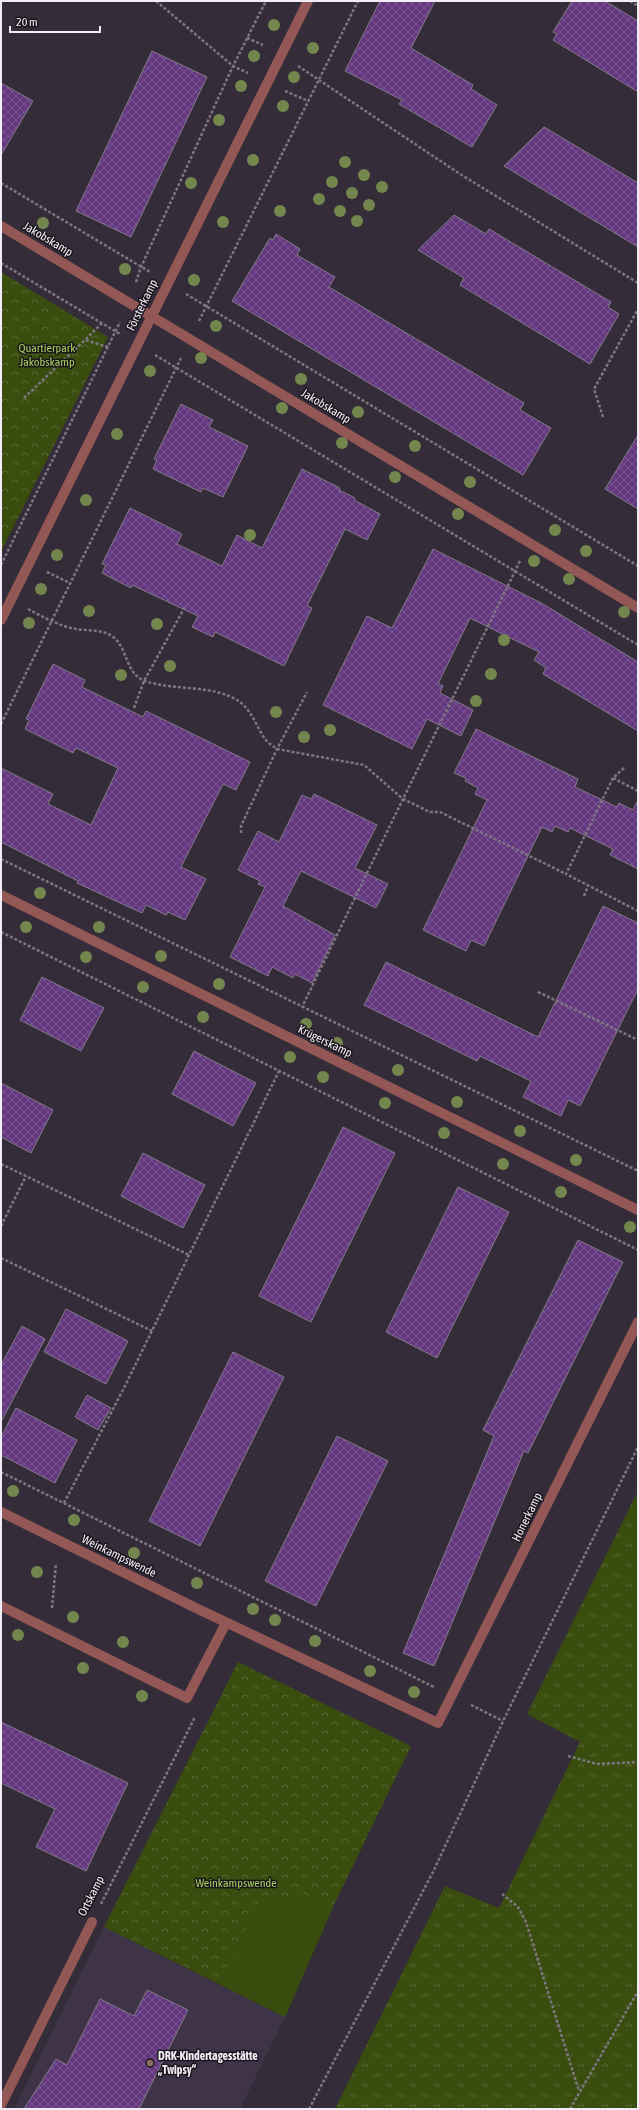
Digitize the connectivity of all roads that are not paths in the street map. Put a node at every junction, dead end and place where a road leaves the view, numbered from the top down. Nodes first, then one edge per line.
1 (308, 1) edge
2 (1, 226) edge
3 (151, 316) junction
4 (638, 608) edge
5 (1, 620) edge
6 (1, 895) edge
7 (638, 1210) edge
8 (638, 1322) edge
9 (1, 1512) edge
10 (1, 1606) edge
11 (226, 1623) junction
12 (438, 1722) joint
13 (92, 1922) road end
14 (1, 2105) edge

1 - 3 street, Försterkamp
2 - 3 street, Jakobskamp
3 - 4 street, Jakobskamp
3 - 5 street, Försterkamp
6 - 7 street, Krügerskamp
8 - 12 street, Honerkamp
9 - 11 street, Weinkampswende
10 - 11 street
11 - 12 street, Weinkampswende
13 - 14 street, Ortskamp

